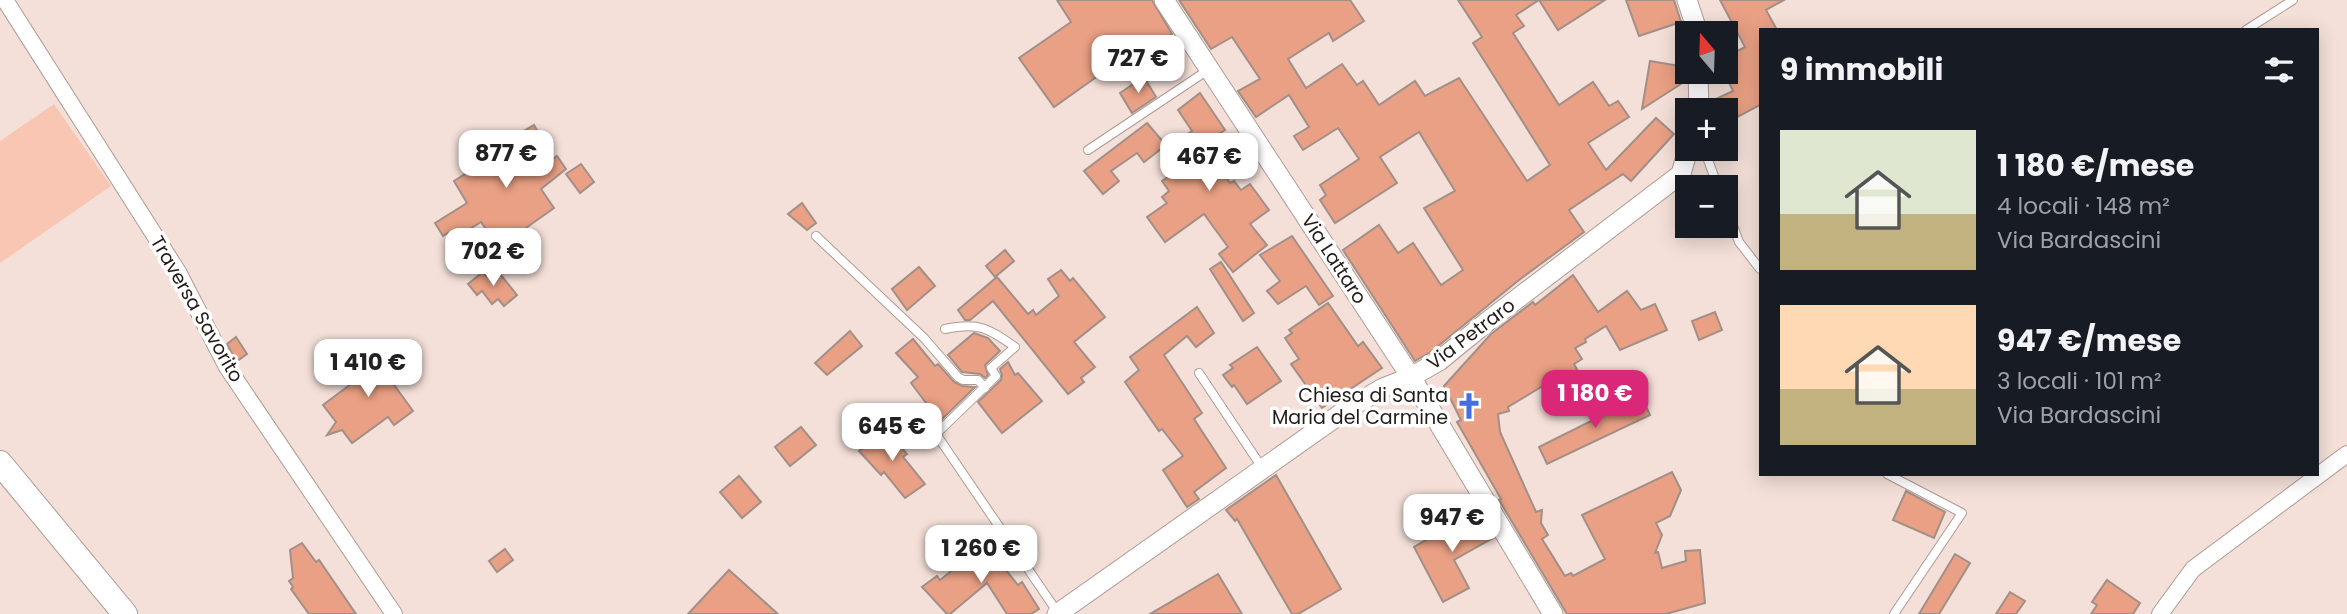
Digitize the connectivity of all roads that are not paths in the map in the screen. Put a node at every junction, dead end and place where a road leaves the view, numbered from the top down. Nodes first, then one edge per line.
1 (5, 0) edge
2 (1164, 0) edge
3 (1687, 0) edge
4 (2292, 0) edge
5 (1694, 21) edge
6 (2249, 28) edge
7 (1210, 69) junction
8 (1088, 150) dead end
9 (1685, 161) edge
10 (816, 236) dead end
11 (1737, 238) edge
12 (1759, 267) edge
13 (945, 329) dead end
14 (1199, 373) dead end
15 (1411, 377) junction
16 (985, 388) junction
17 (866, 417) dead end
18 (936, 434) junction
19 (2347, 454) edge
20 (0, 464) edge
21 (1263, 469) junction
22 (2319, 475) edge
23 (1891, 476) edge
24 (2318, 476) edge
25 (125, 614) edge
26 (394, 614) edge
27 (1058, 614) edge
28 (1553, 614) edge
29 (1894, 614) edge
30 (2160, 614) edge

1 - 26 street, Traversa Savorito
2 - 7 street, Via Lattaro
3 - 5 street
4 - 6 lane
7 - 8 lane
7 - 15 street, Via Lattaro
9 - 15 street, Via Petraro
10 - 16 lane
11 - 12 lane
13 - 16 lane
14 - 21 lane
15 - 21 street, Via Petraro
15 - 28 street, Via Lattaro
16 - 18 lane
17 - 18 lane
18 - 27 lane
19 - 22 street
20 - 25 highway
21 - 27 street, Via Petraro
23 - 29 lane
24 - 30 street

